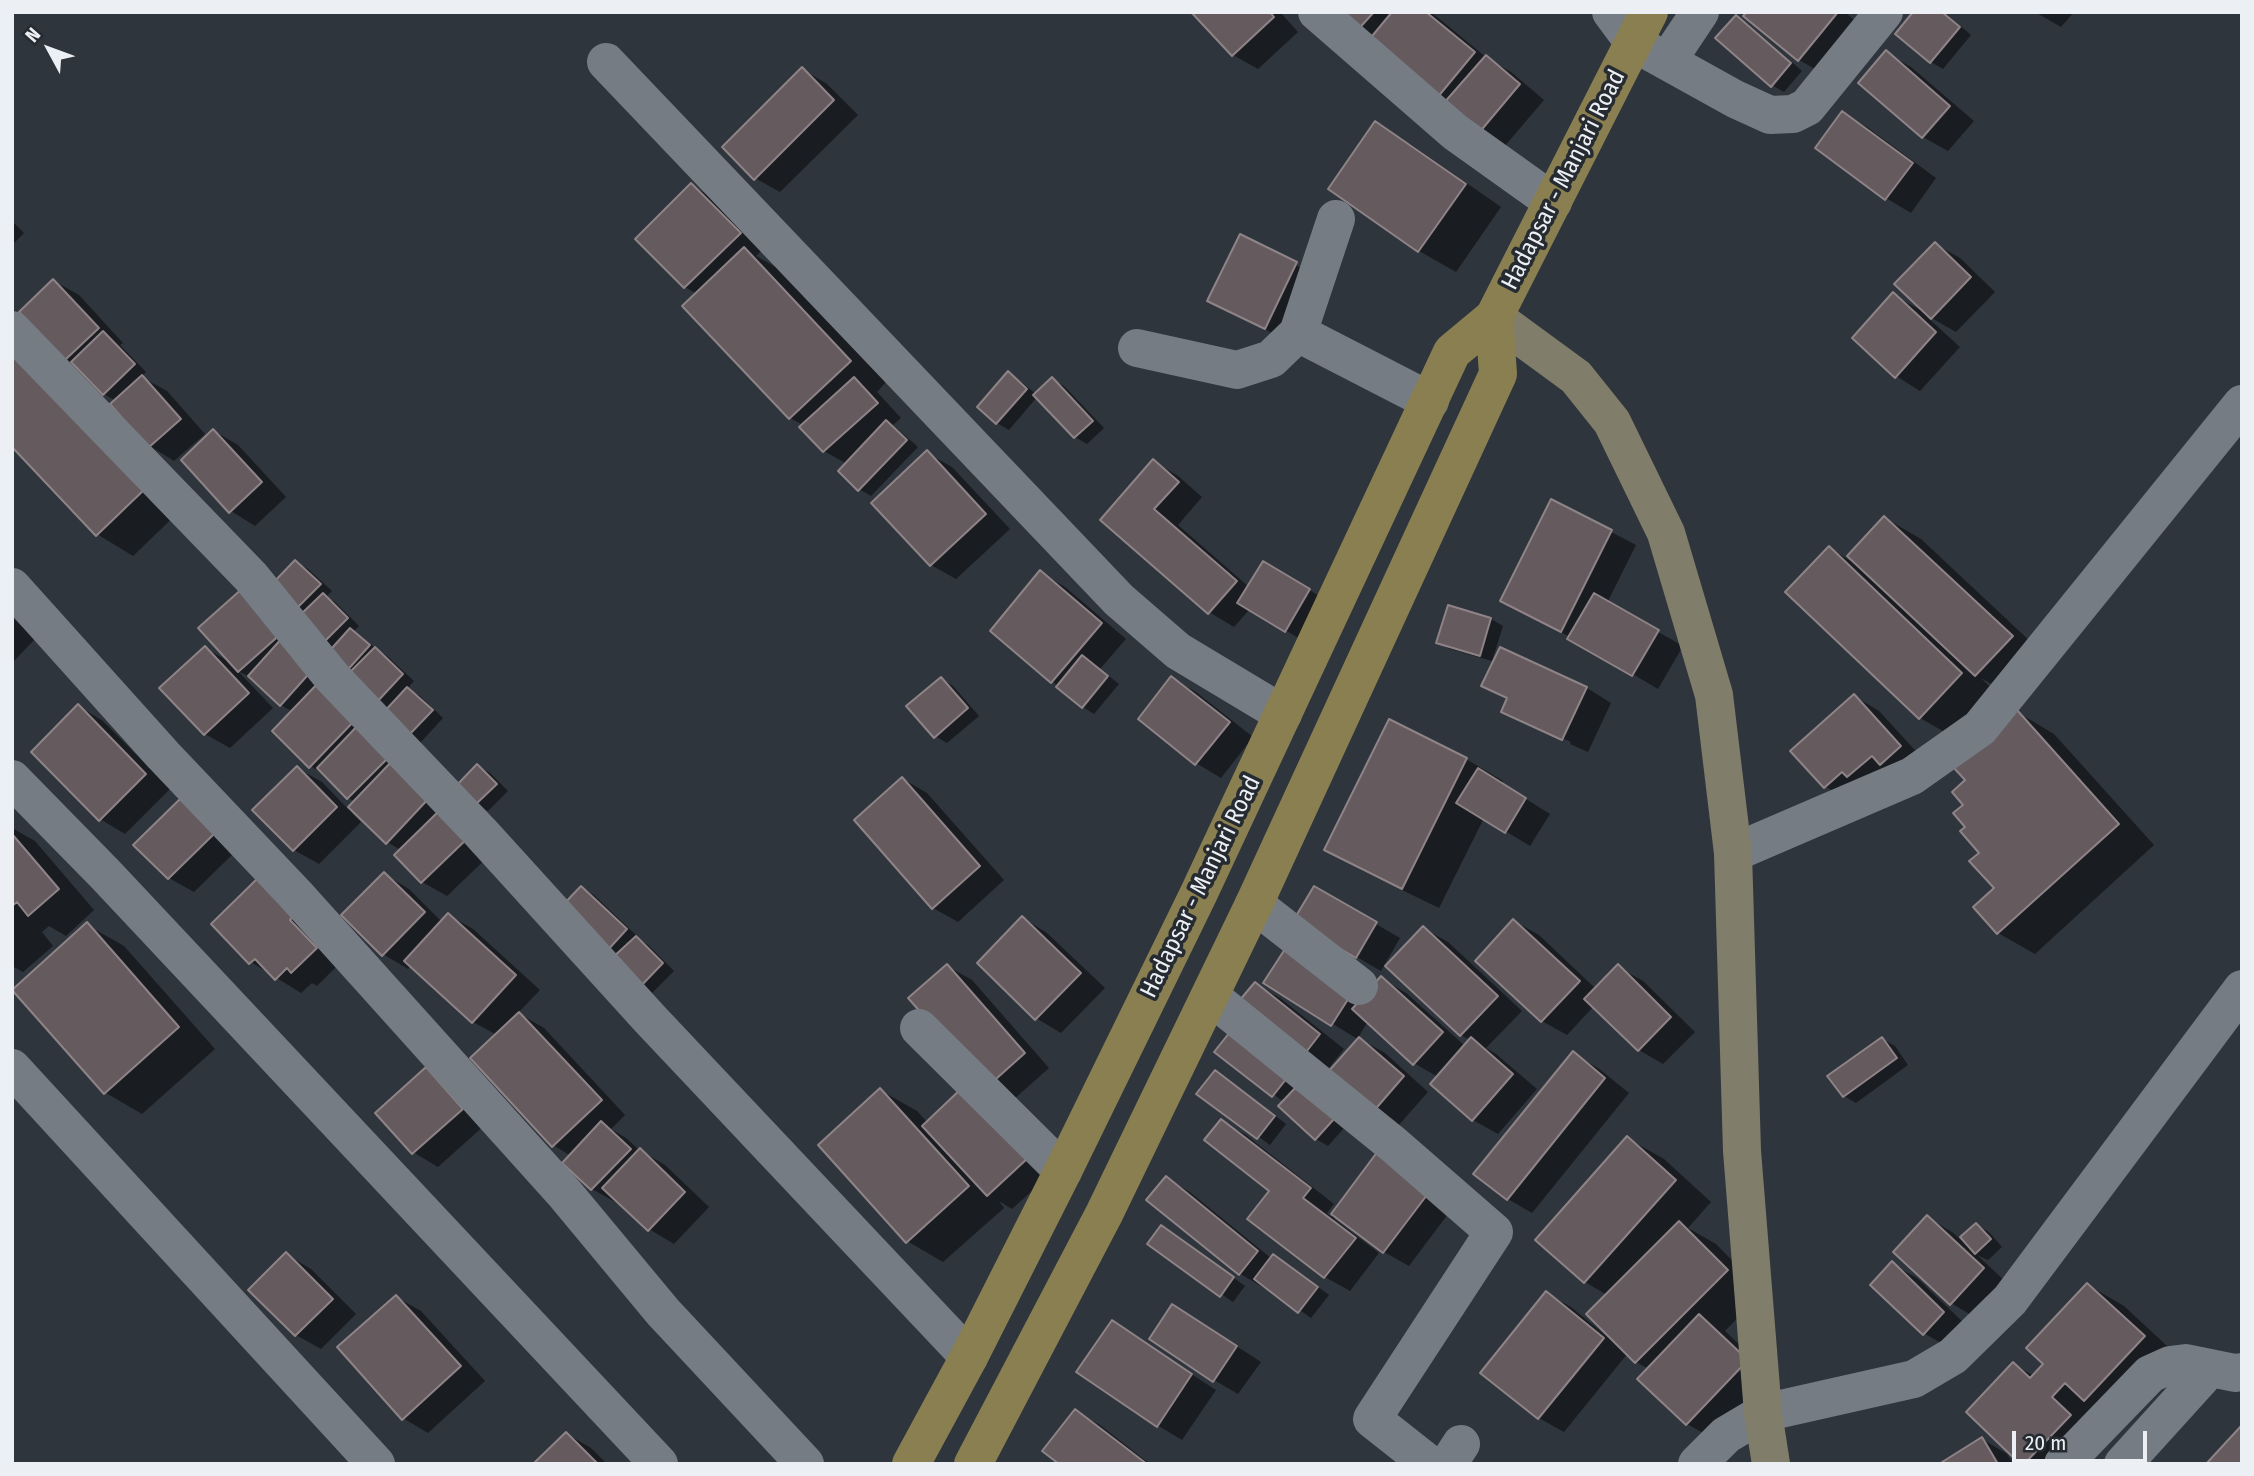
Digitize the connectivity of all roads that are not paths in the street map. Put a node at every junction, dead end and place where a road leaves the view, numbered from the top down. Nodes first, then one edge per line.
1 (1317, 12) edge
2 (1611, 12) edge
3 (1700, 12) edge
4 (1884, 12) edge
5 (1642, 28) edge
6 (1668, 60) junction
7 (606, 62) dead end
8 (1553, 202) junction
9 (1336, 219) dead end
10 (1494, 317) junction
11 (12, 330) edge
12 (1298, 333) junction
13 (1137, 348) dead end
14 (1430, 401) junction
15 (2242, 404) edge
16 (12, 587) edge
17 (1283, 714) junction
18 (12, 779) edge
19 (1733, 853) junction
20 (1254, 904) junction
21 (1359, 986) dead end
22 (2242, 989) edge
23 (1210, 996) junction
24 (919, 1028) dead end
25 (12, 1068) edge
26 (1063, 1171) junction
27 (969, 1357) junction
28 (2226, 1370) edge
29 (1763, 1413) junction
30 (376, 1464) edge
31 (659, 1464) edge
32 (805, 1464) edge
33 (911, 1464) edge
34 (973, 1464) edge
35 (1429, 1464) edge
36 (1697, 1464) edge
37 (1771, 1464) edge
38 (2063, 1464) edge
39 (2123, 1464) edge

1 - 8 street
2 - 5 street
3 - 6 street
4 - 6 street
5 - 6 street
5 - 8 main road, Hadapsar - Manjari Road
7 - 17 street
8 - 10 main road, Hadapsar - Manjari Road
9 - 12 street
10 - 14 main road, Hadapsar - Manjari Road
10 - 19 street
10 - 20 main road, Hadapsar - Manjari Road
11 - 27 street
12 - 13 street
12 - 14 street
14 - 17 main road, Hadapsar - Manjari Road
15 - 19 street
16 - 32 street
17 - 26 main road, Hadapsar - Manjari Road
18 - 31 street
19 - 29 street
20 - 21 street
20 - 23 main road, Hadapsar - Manjari Road
22 - 29 street
23 - 34 main road, Hadapsar - Manjari Road
23 - 35 street
24 - 26 street
25 - 30 street
26 - 27 main road, Hadapsar - Manjari Road
27 - 33 main road, Hadapsar - Manjari Road
28 - 38 street
28 - 39 street
29 - 36 street
29 - 37 street

